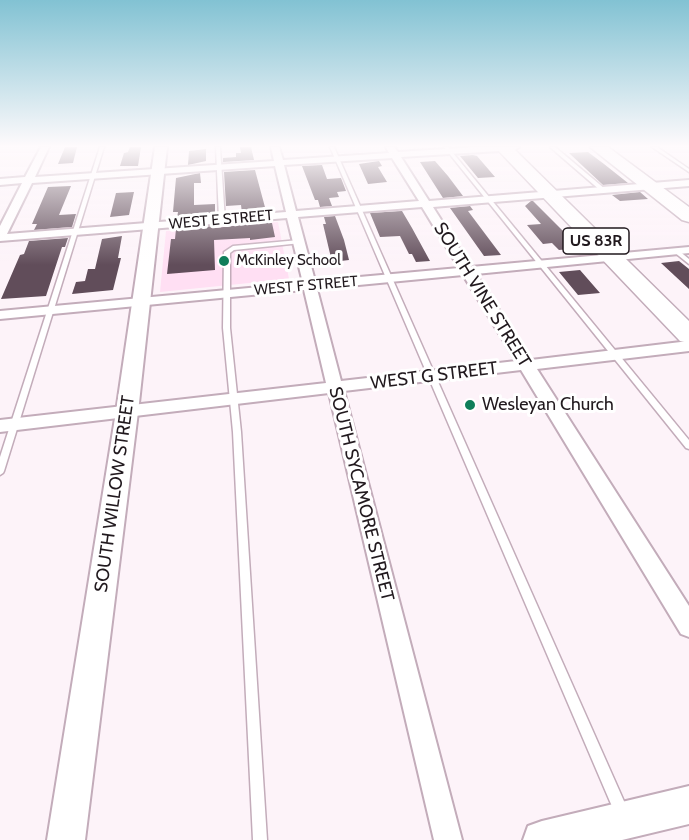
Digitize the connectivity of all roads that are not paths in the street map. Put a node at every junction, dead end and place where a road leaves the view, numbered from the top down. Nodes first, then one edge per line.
1 (25, 186) edge
2 (91, 186) edge
3 (156, 186) edge
4 (220, 186) edge
5 (285, 186) edge
6 (349, 186) edge
7 (414, 186) edge
8 (478, 186) edge
9 (542, 186) edge
10 (598, 186) edge
11 (648, 186) edge
12 (650, 186) edge
13 (603, 190) junction
14 (550, 194) junction
15 (488, 199) junction
16 (425, 204) junction
17 (359, 209) junction
18 (686, 212) edge
19 (292, 214) junction
20 (222, 220) junction
21 (151, 226) junction
22 (76, 232) junction
23 (0, 237) edge
24 (299, 242) junction
25 (689, 250) edge
26 (676, 251) junction
27 (612, 257) junction
28 (689, 262) edge
29 (540, 264) junction
30 (467, 271) junction
31 (389, 278) junction
32 (309, 285) junction
33 (226, 293) junction
34 (141, 301) junction
35 (52, 310) junction
36 (0, 315) edge
37 (689, 335) edge
38 (689, 346) edge
39 (614, 355) junction
40 (525, 365) junction
41 (432, 376) junction
42 (334, 387) junction
43 (233, 399) junction
44 (127, 412) junction
45 (7, 425) edge
46 (689, 446) edge
47 (0, 471) edge
48 (689, 626) edge
49 (689, 805) edge
50 (625, 819) junction
51 (66, 840) edge
52 (260, 840) edge
53 (448, 840) edge
54 (542, 840) edge

1 - 23 street
2 - 22 lane
3 - 21 main road, SOUTH WILLOW STREET
4 - 20 lane
5 - 19 street, SOUTH SYCAMORE STREET
6 - 17 lane
7 - 16 street, SOUTH VINE STREET
8 - 15 lane
9 - 14 highway, US 83R
10 - 13 lane
11 - 13 street, WEST E STREET
12 - 18 highway
13 - 14 street, WEST E STREET
14 - 15 street, WEST E STREET
14 - 27 highway, US 83R
15 - 16 street, WEST E STREET
15 - 29 lane
16 - 17 street, WEST E STREET
16 - 30 street, SOUTH VINE STREET
17 - 19 street, WEST E STREET
17 - 31 lane
19 - 20 street, WEST E STREET
19 - 24 street, SOUTH SYCAMORE STREET
20 - 21 street, WEST E STREET
21 - 22 street, WEST E STREET
21 - 34 main road, SOUTH WILLOW STREET
22 - 23 street, WEST E STREET
22 - 35 lane
24 - 32 street, SOUTH SYCAMORE STREET
24 - 33 lane
25 - 26 street, WEST F STREET
26 - 27 street, WEST F STREET
26 - 28 lane
27 - 29 street, WEST F STREET
27 - 37 highway, US 83R
29 - 30 street, WEST F STREET
29 - 39 lane
30 - 31 street, WEST F STREET
30 - 40 street, SOUTH VINE STREET
31 - 32 street, WEST F STREET
31 - 41 lane
32 - 33 street, WEST F STREET
32 - 42 street, SOUTH SYCAMORE STREET
33 - 34 street, WEST F STREET
33 - 43 lane
34 - 35 street, WEST F STREET
34 - 44 main road, SOUTH WILLOW STREET
35 - 36 street, WEST F STREET
35 - 45 lane
38 - 39 street, WEST G STREET
39 - 40 street, WEST G STREET
39 - 46 lane
40 - 41 street, WEST G STREET
40 - 48 street, SOUTH VINE STREET
41 - 42 street, WEST G STREET
41 - 50 lane
42 - 43 street, WEST G STREET
42 - 53 street, SOUTH SYCAMORE STREET
43 - 44 street, WEST G STREET
43 - 52 lane
44 - 45 street, WEST G STREET
44 - 51 main road, SOUTH WILLOW STREET
45 - 47 lane
49 - 50 main road
50 - 54 main road

